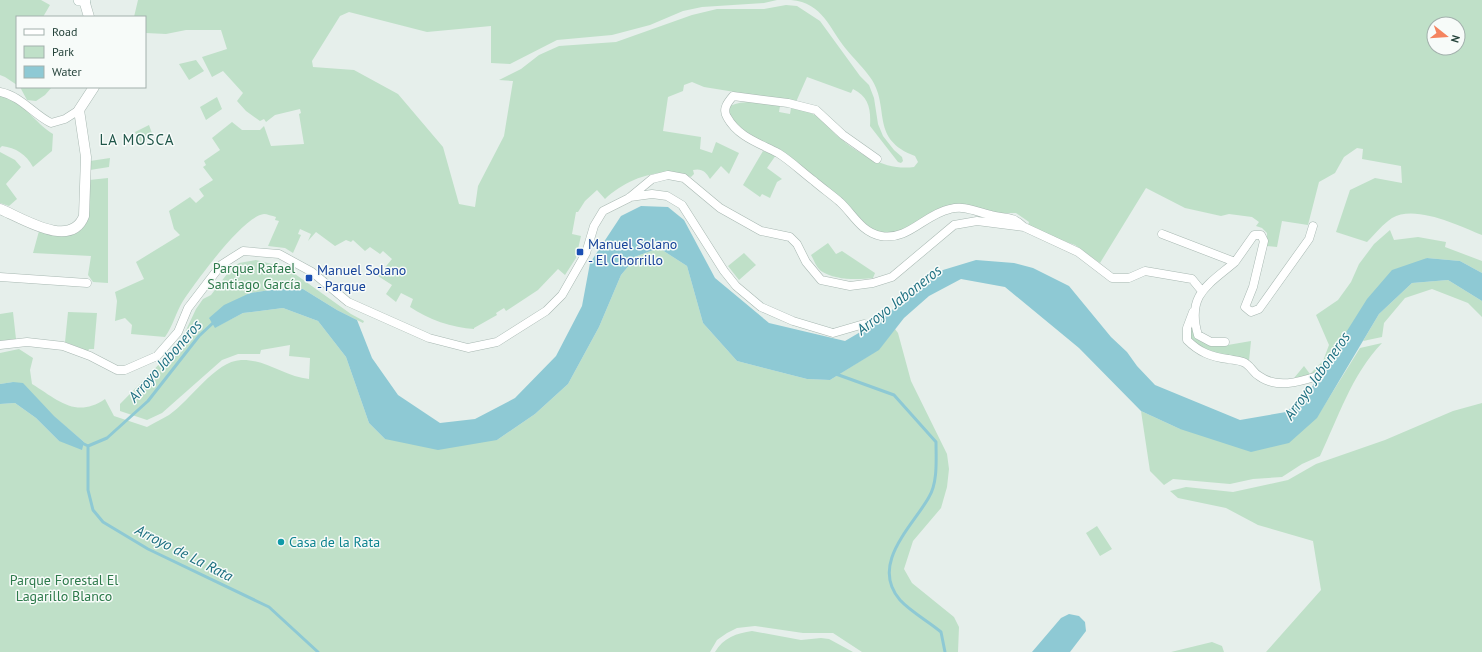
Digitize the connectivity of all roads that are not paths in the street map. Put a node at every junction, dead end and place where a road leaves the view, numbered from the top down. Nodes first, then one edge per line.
1 (79, 0) edge
2 (84, 0) edge
3 (89, 16) edge
4 (93, 88) edge
5 (0, 92) edge
6 (79, 110) junction
7 (877, 159) dead end
8 (629, 198) junction
9 (0, 209) edge
10 (1313, 226) dead end
11 (1024, 227) junction
12 (1162, 234) dead end
13 (1235, 262) junction
14 (0, 277) edge
15 (87, 283) dead end
16 (1201, 290) junction
17 (1193, 312) junction
18 (864, 324) dead end
19 (1225, 342) dead end
20 (0, 345) edge
21 (1318, 376) dead end

1 - 2 main road
2 - 3 street
4 - 6 street
5 - 6 street
6 - 9 street
7 - 11 street
8 - 11 street
8 - 18 street
8 - 20 street
10 - 13 street
11 - 16 street
12 - 13 street
13 - 16 street
14 - 15 street
16 - 17 street
17 - 19 street
17 - 21 street

